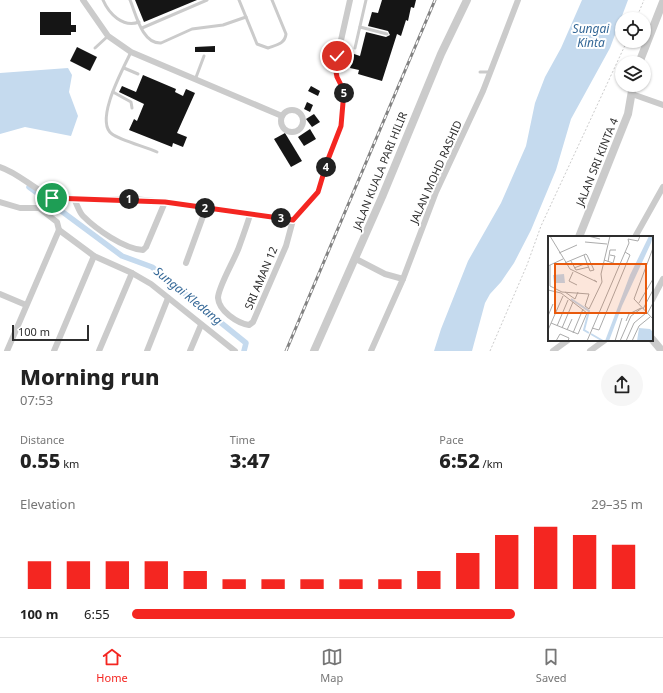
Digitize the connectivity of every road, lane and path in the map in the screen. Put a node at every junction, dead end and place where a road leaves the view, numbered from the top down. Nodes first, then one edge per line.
1 (83, 0) edge
2 (104, 0) edge
3 (130, 0) edge
4 (207, 0) edge
5 (239, 0) edge
6 (272, 0) edge
7 (350, 0) edge
8 (366, 0) edge
9 (467, 0) edge
10 (518, 0) edge
11 (644, 0) edge
12 (663, 2) edge
13 (639, 12) edge
14 (246, 17) junction
15 (139, 22) junction
16 (360, 27) junction
17 (142, 28) junction
18 (387, 34) dead end
19 (108, 36) junction
20 (95, 48) dead end
21 (355, 48) dead end
22 (623, 48) edge
23 (131, 52) junction
24 (204, 56) dead end
25 (641, 56) edge
26 (124, 68) junction
27 (480, 72) dead end
28 (491, 72) junction
29 (138, 74) dead end
30 (195, 80) junction
31 (113, 92) junction
32 (632, 94) joint
33 (663, 105) edge
34 (132, 108) dead end
35 (282, 116) dead end
36 (157, 152) dead end
37 (0, 166) edge
38 (663, 187) edge
39 (74, 199) junction
40 (0, 202) edge
41 (165, 202) junction
42 (206, 208) junction
43 (250, 215) junction
44 (293, 220) junction
45 (59, 230) junction
46 (579, 236) edge
47 (636, 236) edge
48 (94, 256) junction
49 (356, 259) junction
50 (186, 263) dead end
51 (132, 273) junction
52 (403, 278) junction
53 (663, 279) edge
54 (0, 294) edge
55 (168, 298) junction
56 (653, 298) edge
57 (26, 305) junction
58 (201, 325) junction
59 (653, 340) edge
60 (567, 341) edge
61 (604, 341) edge
62 (7, 351) edge
63 (54, 351) edge
64 (99, 351) edge
65 (147, 351) edge
66 (190, 351) edge
67 (235, 351) edge
68 (314, 351) edge
69 (371, 351) edge
70 (490, 351) edge
71 (553, 351) edge
72 (590, 351) edge
73 (662, 351) edge

1 - 19 street
2 - 15 lane
3 - 15 lane
4 - 17 lane
5 - 14 lane
6 - 14 lane
7 - 44 street
8 - 16 lane
9 - 49 street, JALAN KUALA PARI HILIR
10 - 28 street, JALAN MOHD RASHID
11 - 13 path
12 - 25 street
14 - 17 lane
15 - 17 lane
16 - 18 lane
16 - 21 lane
19 - 20 lane
19 - 23 street
22 - 70 path
23 - 26 lane
23 - 30 street
24 - 30 lane
26 - 29 lane
26 - 31 lane
27 - 28 lane
28 - 52 street, JALAN MOHD RASHID
30 - 35 street
31 - 34 lane
31 - 36 lane
32 - 33 street
32 - 46 street, JALAN SRI KINTA 4
37 - 39 street
38 - 47 street
39 - 41 street
39 - 41 street
40 - 45 street
41 - 42 street
42 - 43 street
42 - 50 street
43 - 44 street
43 - 44 street, SRI AMAN 12
45 - 48 street
45 - 57 street
48 - 51 street
48 - 63 street
49 - 52 street
49 - 68 street, JALAN KUALA PARI HILIR
51 - 55 street
51 - 64 street
52 - 69 street, JALAN MOHD RASHID
53 - 56 street
54 - 57 street
55 - 58 street
55 - 65 street
57 - 62 street
58 - 66 street
58 - 67 street
59 - 73 street
60 - 71 street
61 - 72 street

